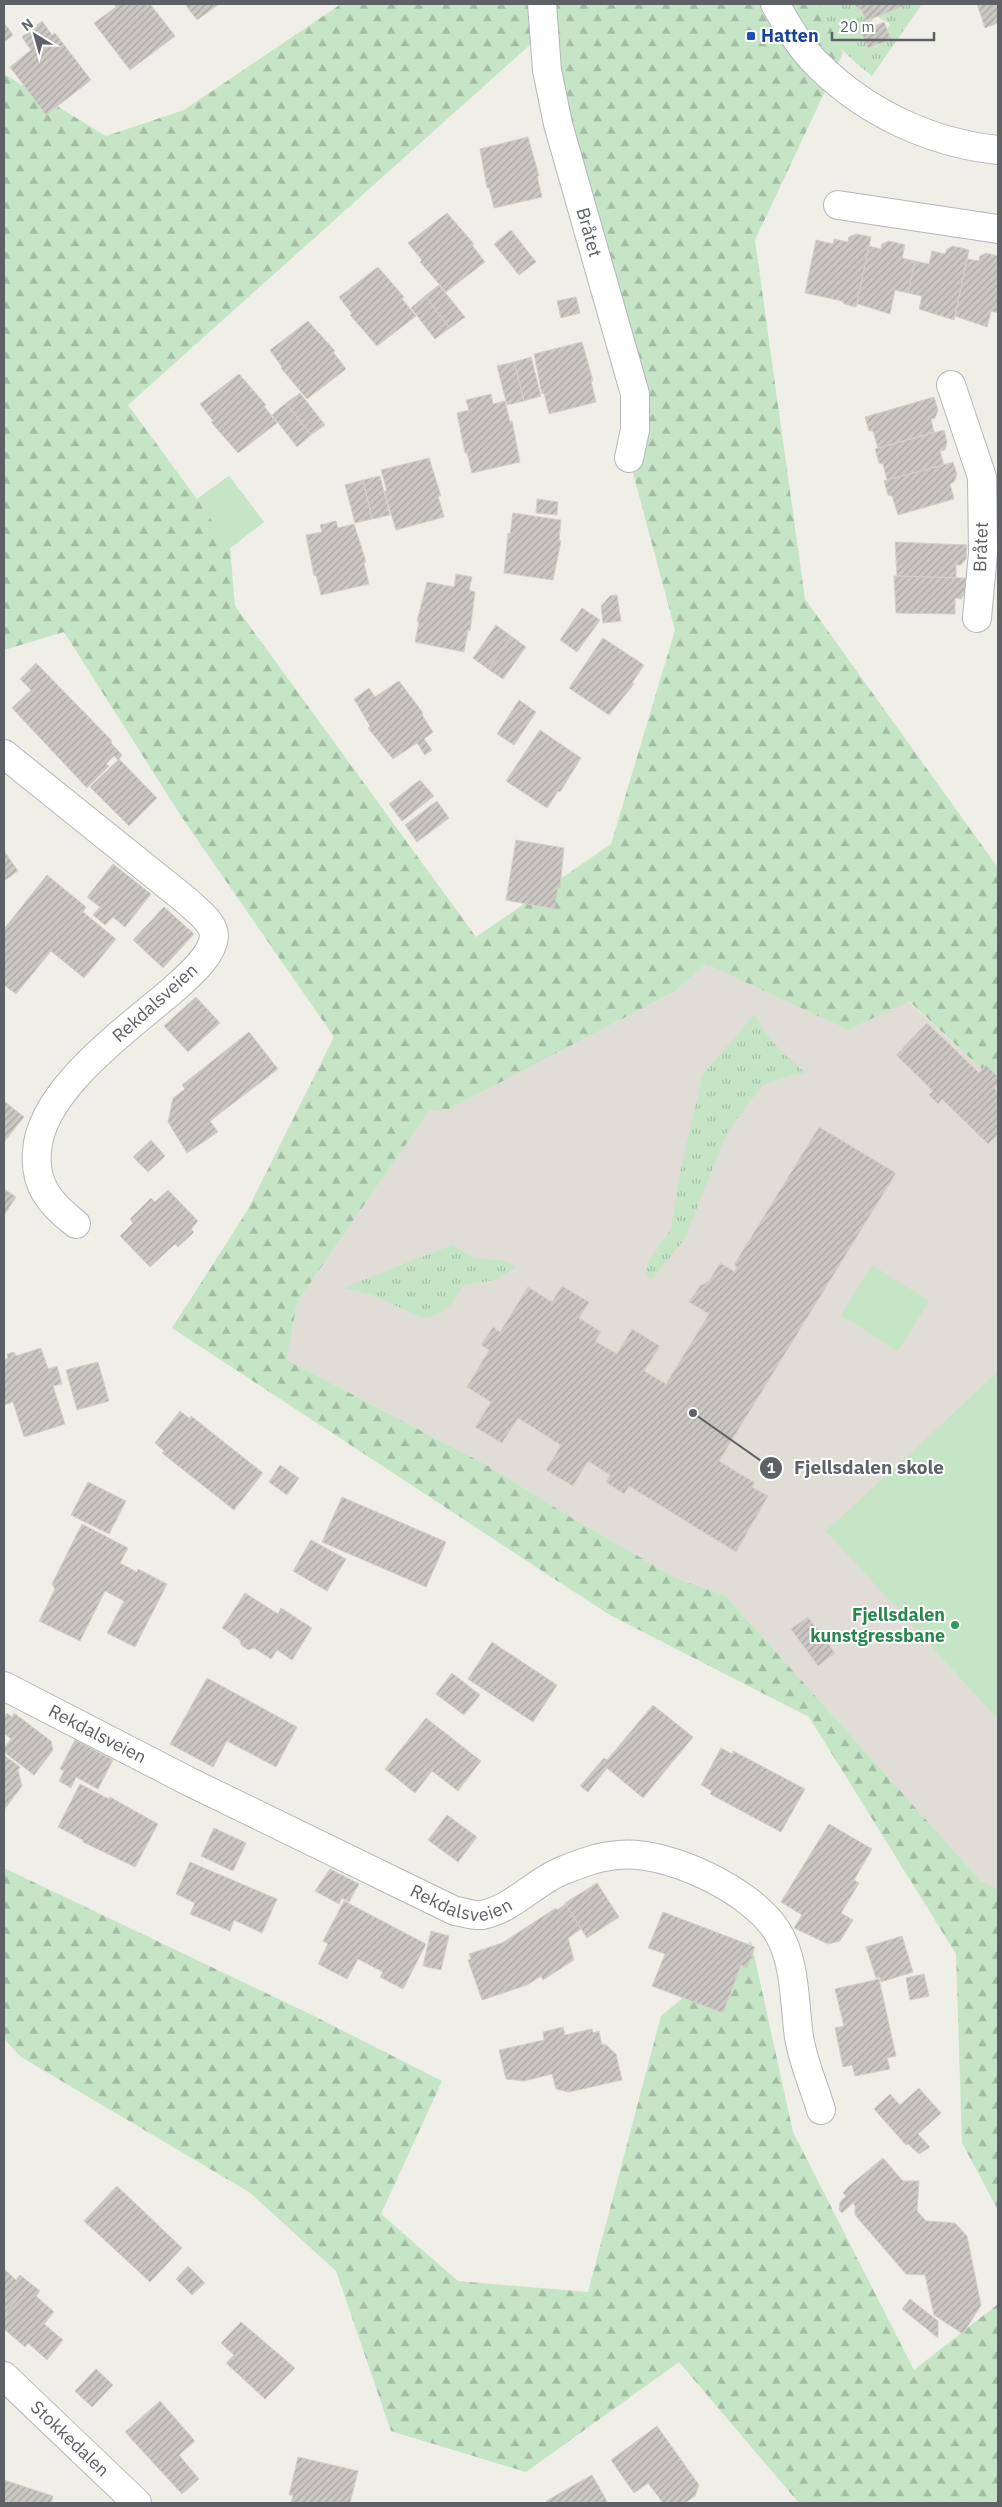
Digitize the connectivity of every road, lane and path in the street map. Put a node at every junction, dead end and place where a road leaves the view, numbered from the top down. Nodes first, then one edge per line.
1 (542, 4) edge
2 (775, 4) edge
3 (998, 150) edge
4 (838, 205) dead end
5 (998, 229) edge
6 (951, 385) dead end
7 (629, 458) dead end
8 (990, 475) edge
9 (977, 618) dead end
10 (4, 754) edge
11 (76, 1224) dead end
12 (4, 1686) edge
13 (821, 2110) dead end
14 (4, 2376) edge
15 (136, 2503) edge

1 - 7 street, Bråtet
2 - 3 street
4 - 5 street
6 - 8 street, Bråtet
8 - 9 street, Bråtet
10 - 11 street, Rekdalsveien
12 - 13 street, Rekdalsveien
14 - 15 street, Stokkedalen

